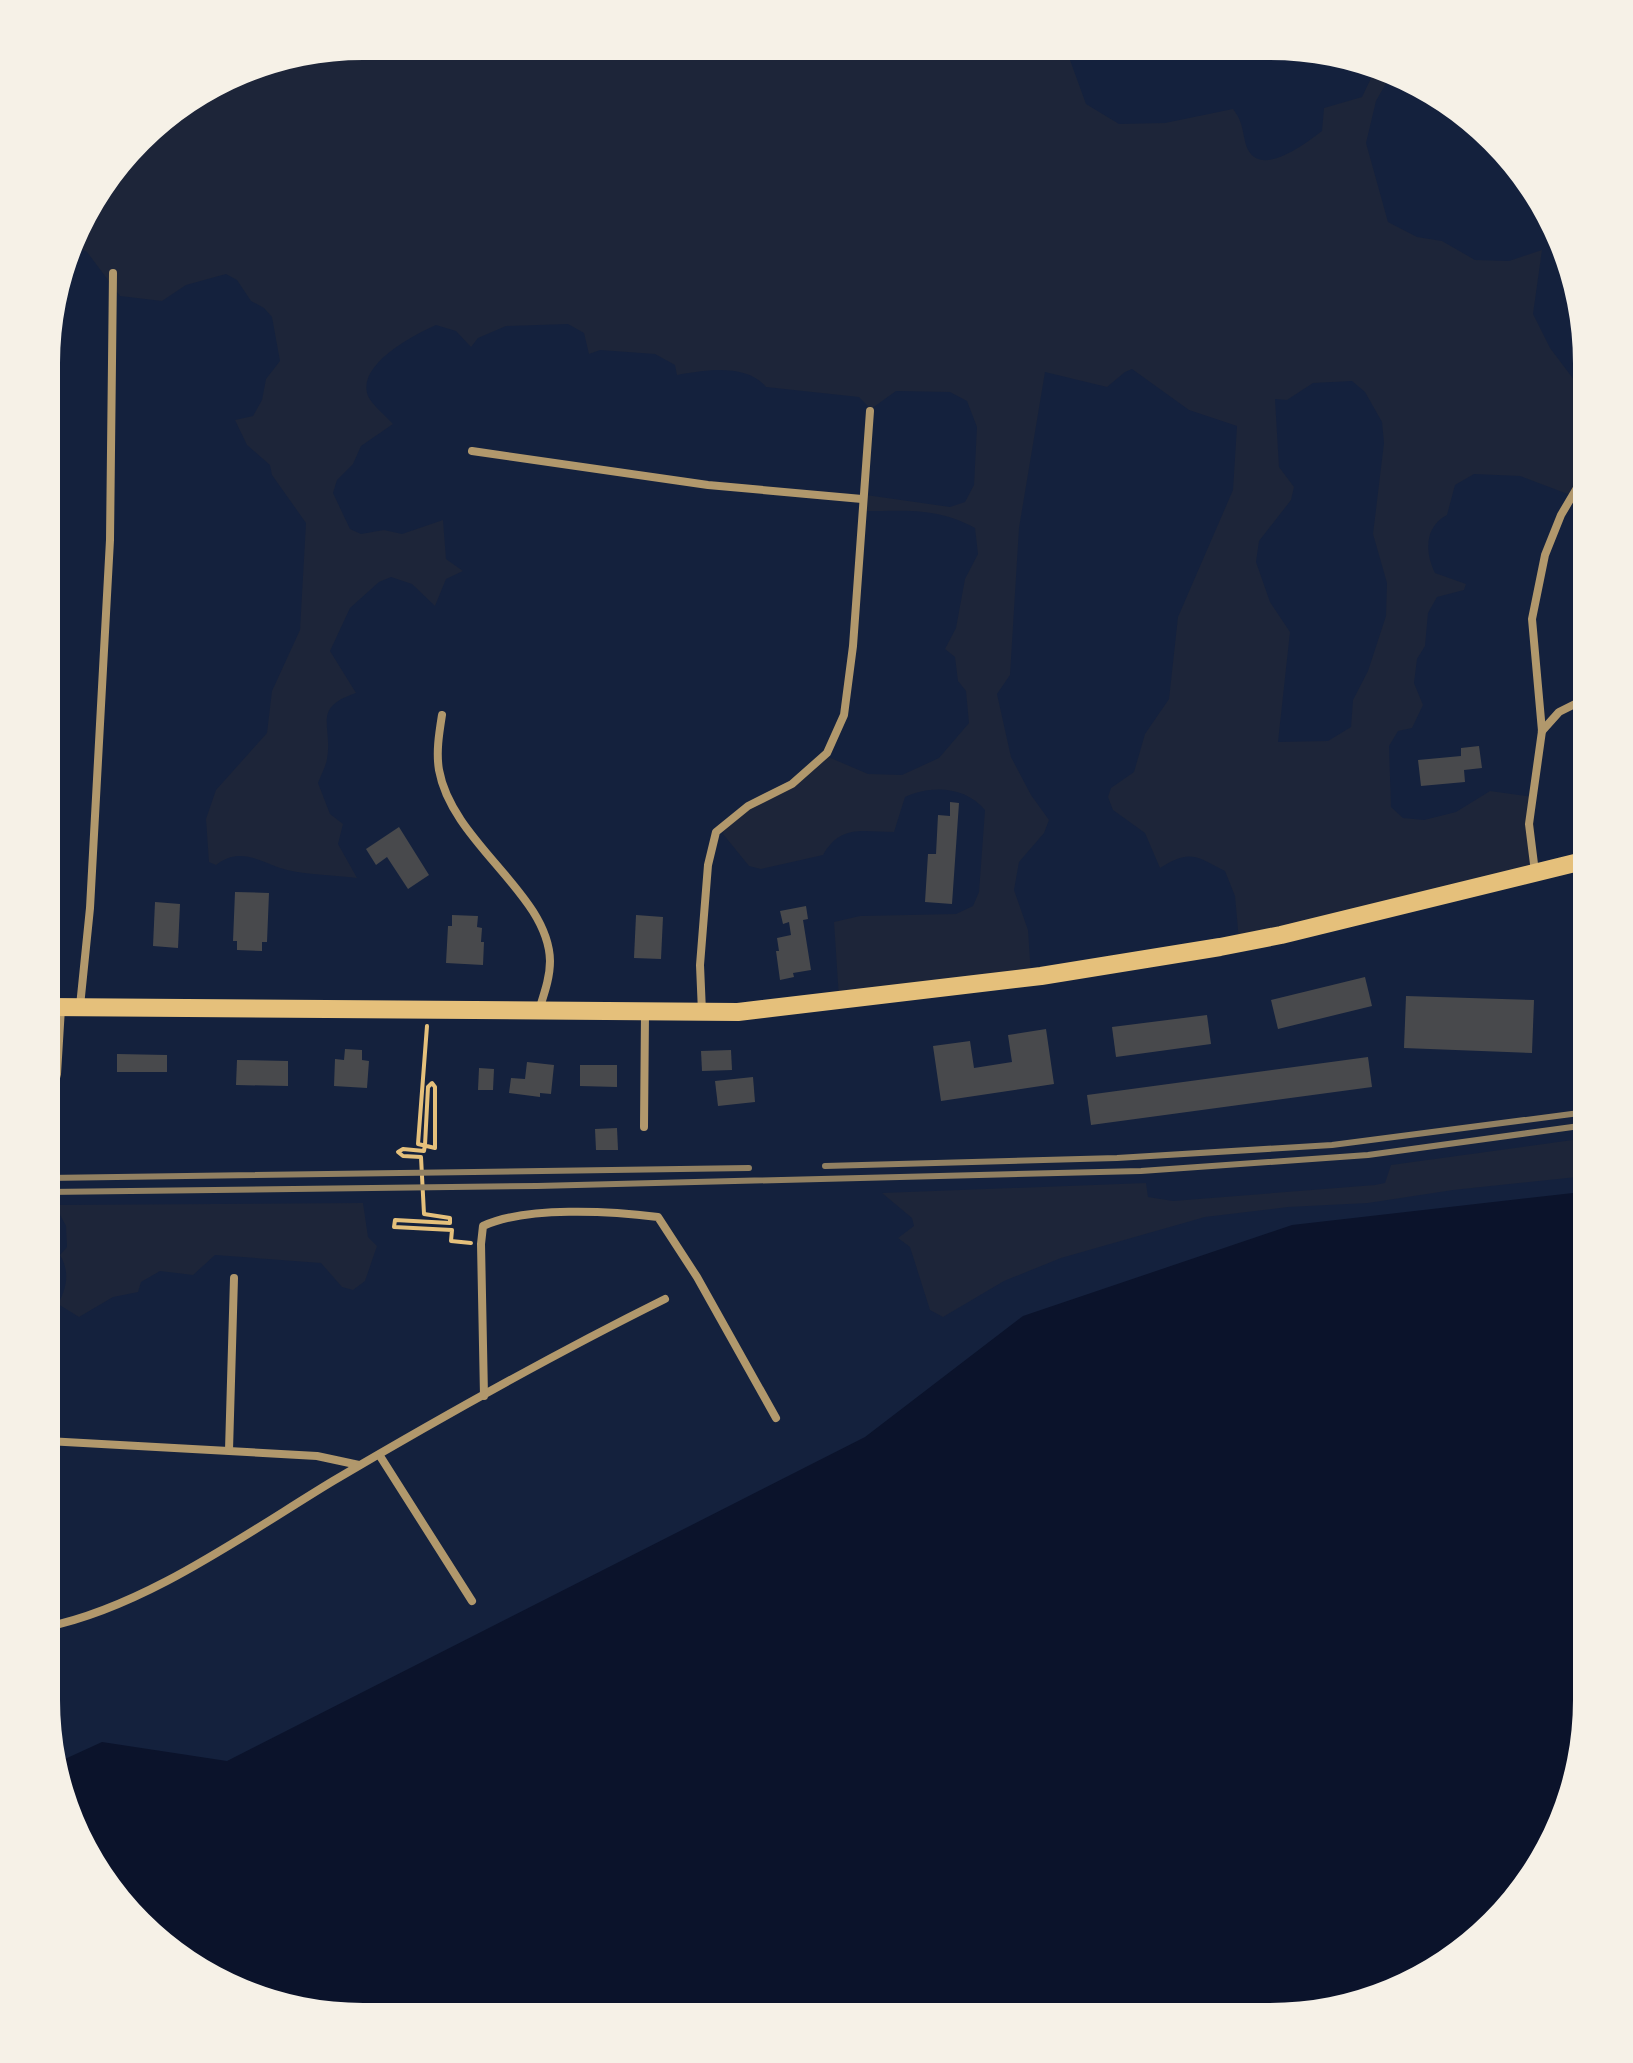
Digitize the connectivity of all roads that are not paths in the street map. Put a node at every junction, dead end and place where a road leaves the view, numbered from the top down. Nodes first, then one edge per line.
1 (113, 273) dead end
2 (870, 411) dead end
3 (472, 451) dead end
4 (1573, 495) edge
5 (862, 499) junction
6 (1573, 705) edge
7 (442, 715) dead end
8 (1542, 731) junction
9 (1573, 864) edge
10 (1535, 873) junction
11 (63, 1007) edge
12 (539, 1010) junction
13 (645, 1012) junction
14 (702, 1013) junction
15 (60, 1040) edge
16 (644, 1127) dead end
17 (234, 1278) dead end
18 (665, 1299) dead end
19 (484, 1396) junction
20 (776, 1418) dead end
21 (60, 1442) edge
22 (229, 1450) junction
23 (380, 1456) junction
24 (360, 1465) junction
25 (472, 1601) dead end
26 (60, 1623) edge

1 - 11 street
2 - 5 street
3 - 5 street
4 - 8 street
5 - 14 street
6 - 8 street
7 - 12 street
8 - 10 street
9 - 10 main road
10 - 14 main road
11 - 12 main road
11 - 15 street
12 - 13 main road
13 - 14 main road
13 - 16 street
17 - 22 street
18 - 19 street
19 - 20 street
19 - 23 street
21 - 22 street
22 - 24 street
23 - 24 street
23 - 25 street
24 - 26 street

